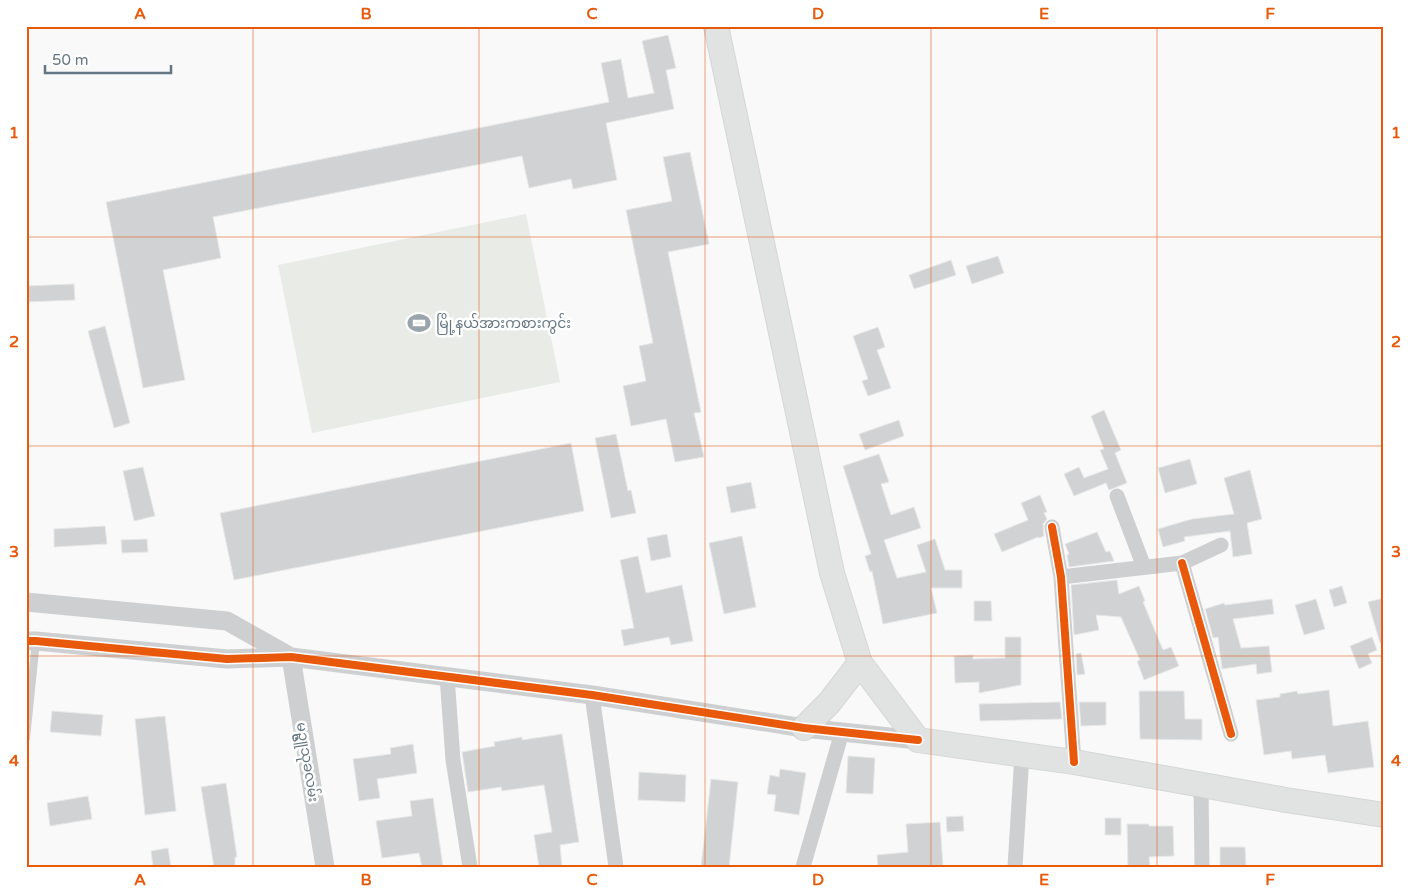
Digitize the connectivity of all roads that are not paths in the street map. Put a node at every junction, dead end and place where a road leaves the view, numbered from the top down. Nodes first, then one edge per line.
1 (716, 26) edge
2 (1117, 496) dead end
3 (1052, 527) dead end
4 (1221, 545) dead end
5 (1182, 563) junction
6 (1144, 567) junction
7 (1061, 577) junction
8 (26, 602) edge
9 (31, 641) edge
10 (291, 657) junction
11 (860, 663) junction
12 (447, 676) junction
13 (592, 695) junction
14 (804, 728) junction
15 (842, 732) junction
16 (1231, 734) dead end
17 (26, 738) edge
18 (918, 740) junction
19 (1022, 754) junction
20 (1074, 762) junction
21 (1201, 786) junction
22 (1384, 815) edge
23 (325, 867) edge
24 (470, 867) edge
25 (616, 867) edge
26 (803, 867) edge
27 (1015, 867) edge
28 (1202, 867) edge

1 - 11 main road
2 - 6 street
3 - 7 street
4 - 5 street
5 - 6 street
5 - 16 street
6 - 7 street
7 - 20 street
8 - 10 street
9 - 10 street
9 - 17 lane
10 - 12 street
10 - 23 street, မဥ္ဇူသုခလမ်း
11 - 14 main road
11 - 18 main road
12 - 13 street
12 - 24 street
13 - 14 street
13 - 25 street
14 - 15 street
15 - 18 street
15 - 26 street
18 - 19 main road
19 - 20 main road
19 - 27 street
20 - 21 main road
21 - 22 main road
21 - 28 street

